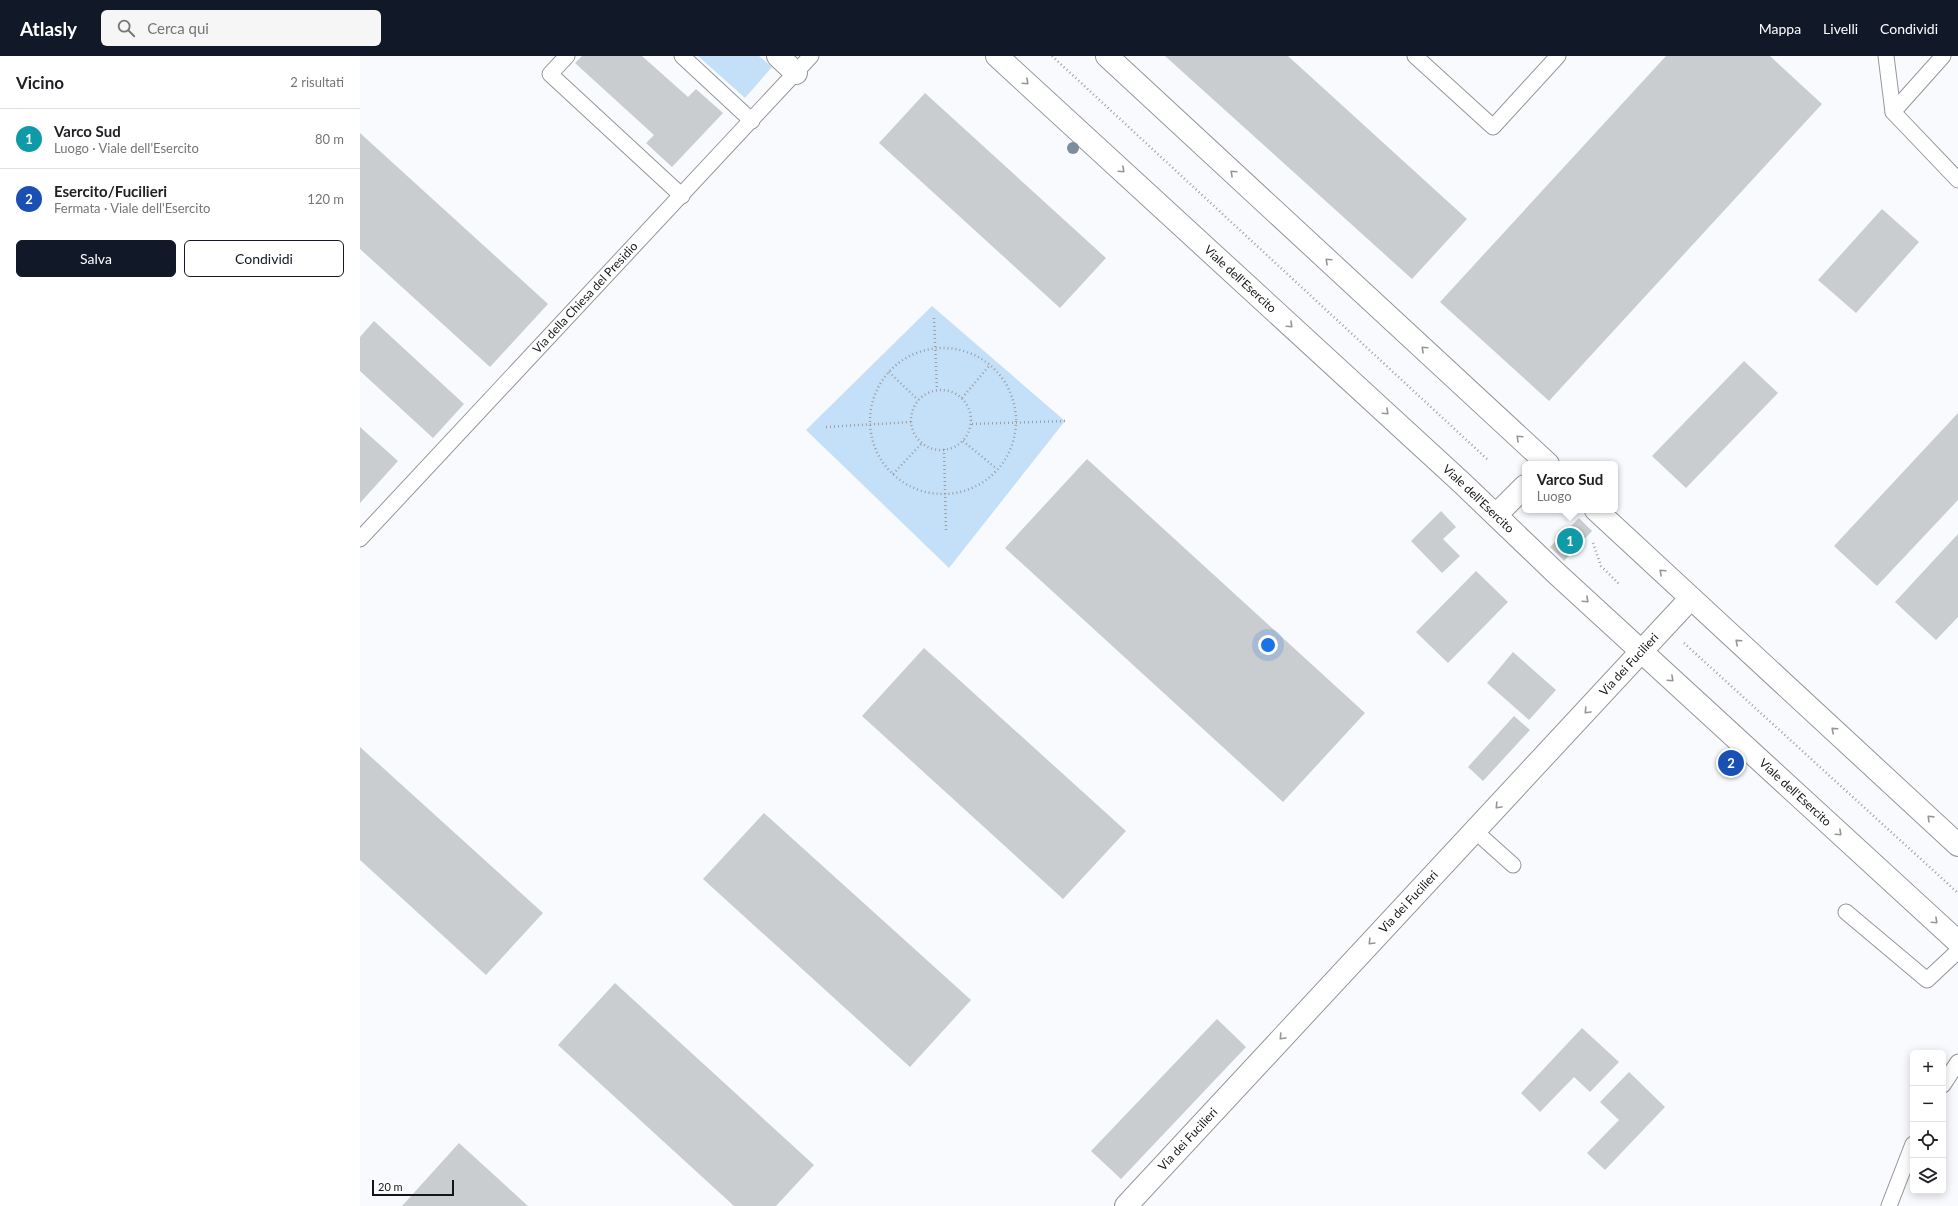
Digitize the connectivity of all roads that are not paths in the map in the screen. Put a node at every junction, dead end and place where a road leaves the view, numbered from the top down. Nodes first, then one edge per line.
1 (567, 56) edge
2 (682, 56) edge
3 (778, 56) edge
4 (812, 56) edge
5 (998, 56) edge
6 (1107, 56) edge
7 (1415, 56) edge
8 (1558, 56) edge
9 (1886, 56) edge
10 (1942, 56) edge
11 (796, 73) junction
12 (1893, 112) junction
13 (752, 122) junction
14 (1958, 180) edge
15 (682, 196) junction
16 (1543, 461) edge
17 (1522, 489) edge
18 (1599, 513) edge
19 (1496, 515) junction
20 (360, 540) edge
21 (1690, 599) junction
22 (1642, 652) junction
23 (1475, 831) junction
24 (1958, 845) edge
25 (1513, 865) dead end
26 (1846, 912) dead end
27 (1958, 942) edge
28 (1958, 951) edge
29 (1958, 1062) edge
30 (1946, 1080) edge
31 (1910, 1151) edge
32 (1126, 1206) edge
33 (1888, 1206) edge

1 - 15 lane
2 - 13 lane
3 - 11 street
4 - 11 lane, Via della Chiesa del Presidio
5 -> 19 street, Viale dell'Esercito
16 -> 6 street
7 - 8 lane
9 - 12 lane
10 - 12 lane
11 - 13 lane, Via della Chiesa del Presidio
12 - 14 lane
13 - 15 lane, Via della Chiesa del Presidio
15 - 20 lane, Via della Chiesa del Presidio
17 - 19 street
21 -> 18 street
19 -> 22 street, Viale dell'Esercito
21 - 22 street, Via dei Fucilieri
24 -> 21 street
22 -> 23 street, Via dei Fucilieri
22 -> 27 street, Viale dell'Esercito
23 - 25 lane
23 -> 32 street, Via dei Fucilieri
26 - 28 lane
29 - 30 lane
31 - 33 lane

